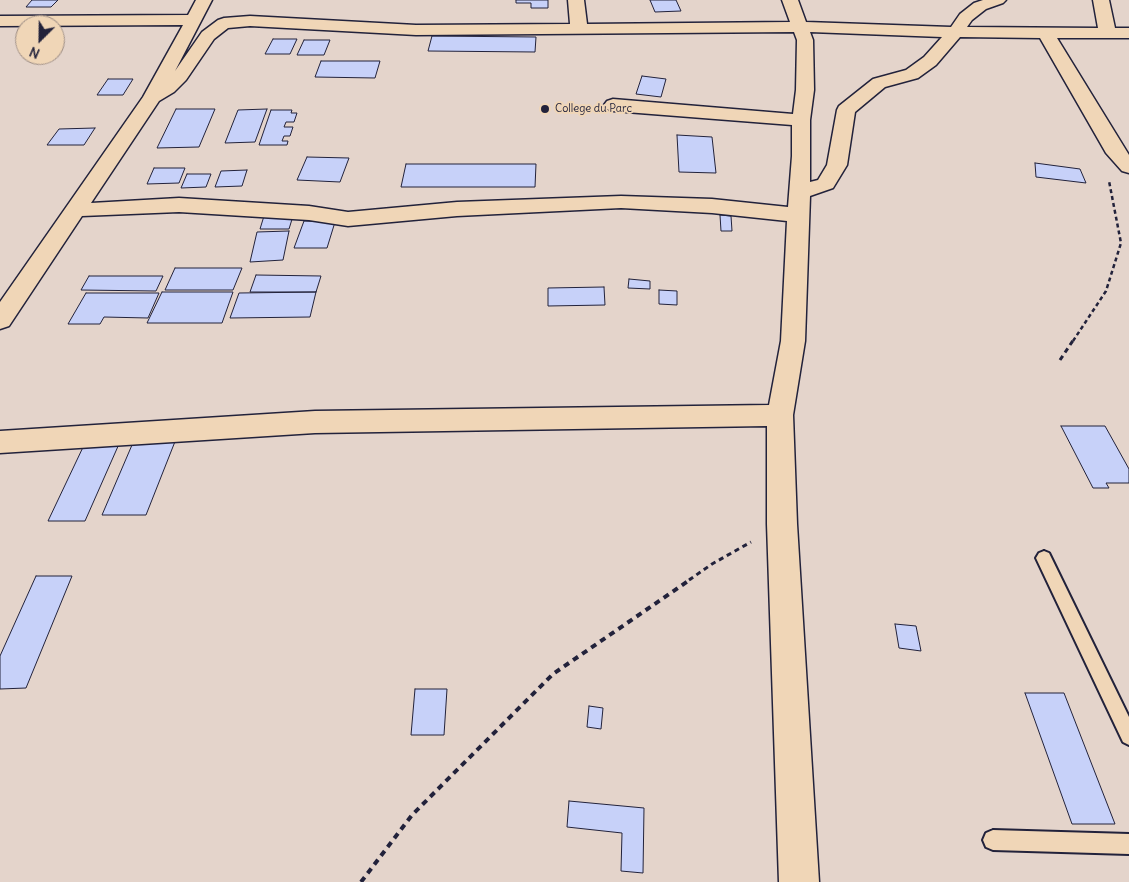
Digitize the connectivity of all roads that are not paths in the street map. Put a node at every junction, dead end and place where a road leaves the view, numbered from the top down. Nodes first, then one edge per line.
1 (204, 0) edge
2 (576, 0) edge
3 (790, 0) edge
4 (998, 0) edge
5 (1101, 0) edge
6 (193, 20) junction
7 (0, 21) edge
8 (224, 23) junction
9 (800, 27) junction
10 (579, 28) junction
11 (957, 31) junction
12 (1046, 33) junction
13 (1108, 33) junction
14 (1129, 33) edge
15 (152, 97) junction
16 (613, 105) dead end
17 (801, 120) junction
18 (1123, 160) edge
19 (799, 204) junction
20 (76, 210) junction
21 (0, 320) edge
22 (780, 415) junction
23 (0, 442) edge
24 (1044, 558) dead end
25 (1129, 736) edge
26 (993, 840) dead end
27 (1129, 844) edge
28 (799, 882) edge

1 - 6 street
1 - 8 street
2 - 10 street
3 - 9 street
4 - 11 street
5 - 13 street
6 - 7 street
6 - 15 street
8 - 10 street
8 - 15 street
9 - 10 street
9 - 11 street
9 - 17 street
11 - 12 street
11 - 19 street
12 - 13 street
12 - 18 street
13 - 14 street
15 - 20 street
16 - 17 street
17 - 19 street
19 - 20 street
19 - 22 street
20 - 21 street
22 - 23 street
22 - 28 street
24 - 25 lane
26 - 27 lane

